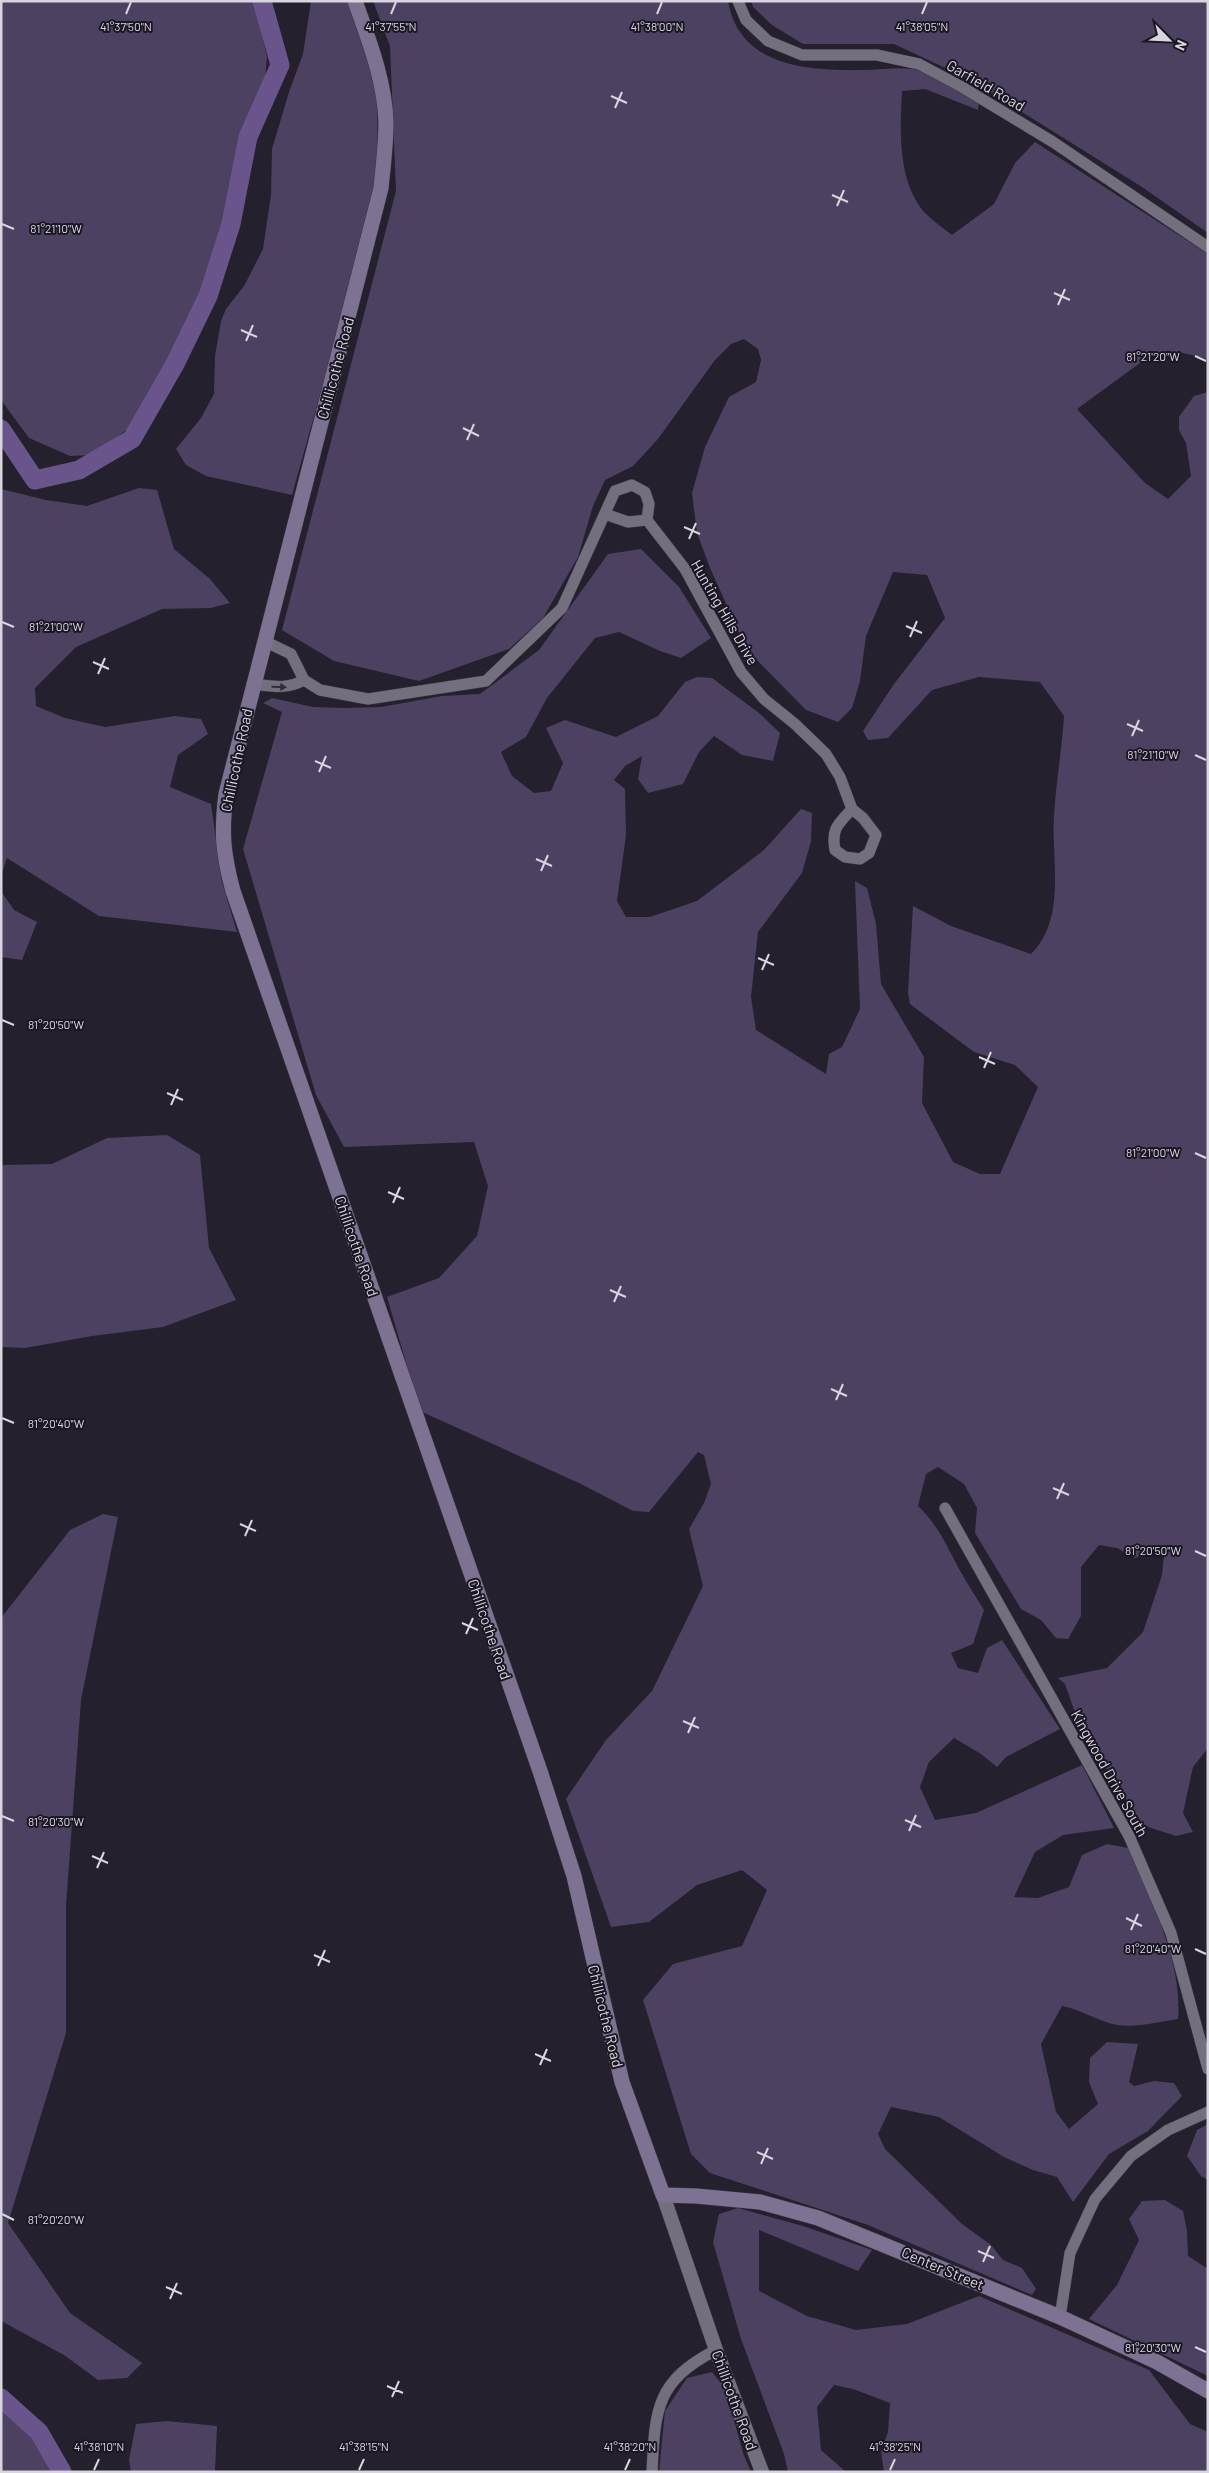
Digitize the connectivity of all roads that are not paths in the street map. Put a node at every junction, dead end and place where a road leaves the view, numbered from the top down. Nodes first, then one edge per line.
1 (355, 1) edge
2 (738, 1) edge
3 (1208, 247) edge
4 (605, 514) junction
5 (648, 520) junction
6 (264, 640) junction
7 (304, 680) junction
8 (252, 684) junction
9 (852, 809) junction
10 (945, 1508) dead end
11 (1208, 2069) edge
12 (1208, 2112) edge
13 (663, 2195) junction
14 (1060, 2317) junction
15 (716, 2350) junction
16 (1208, 2391) edge
17 (652, 2472) edge
18 (762, 2472) edge

1 - 6 main road, Chillicothe Road
2 - 3 street, Garfield Road
4 - 5 street
4 - 5 street
4 - 7 street
5 - 9 street, Hunting Hills Drive
6 - 7 street
6 - 8 main road, Chillicothe Road
8 -> 7 street
8 - 13 main road, Chillicothe Road
9 - 9 street, Hunting Hills Drive
10 - 11 street, Kingwood Drive South
12 - 14 street
13 - 14 main road, Center Street
13 - 15 street, Chillicothe Road
14 - 16 main road, Center Street
15 - 17 street
15 - 18 street, Chillicothe Road

